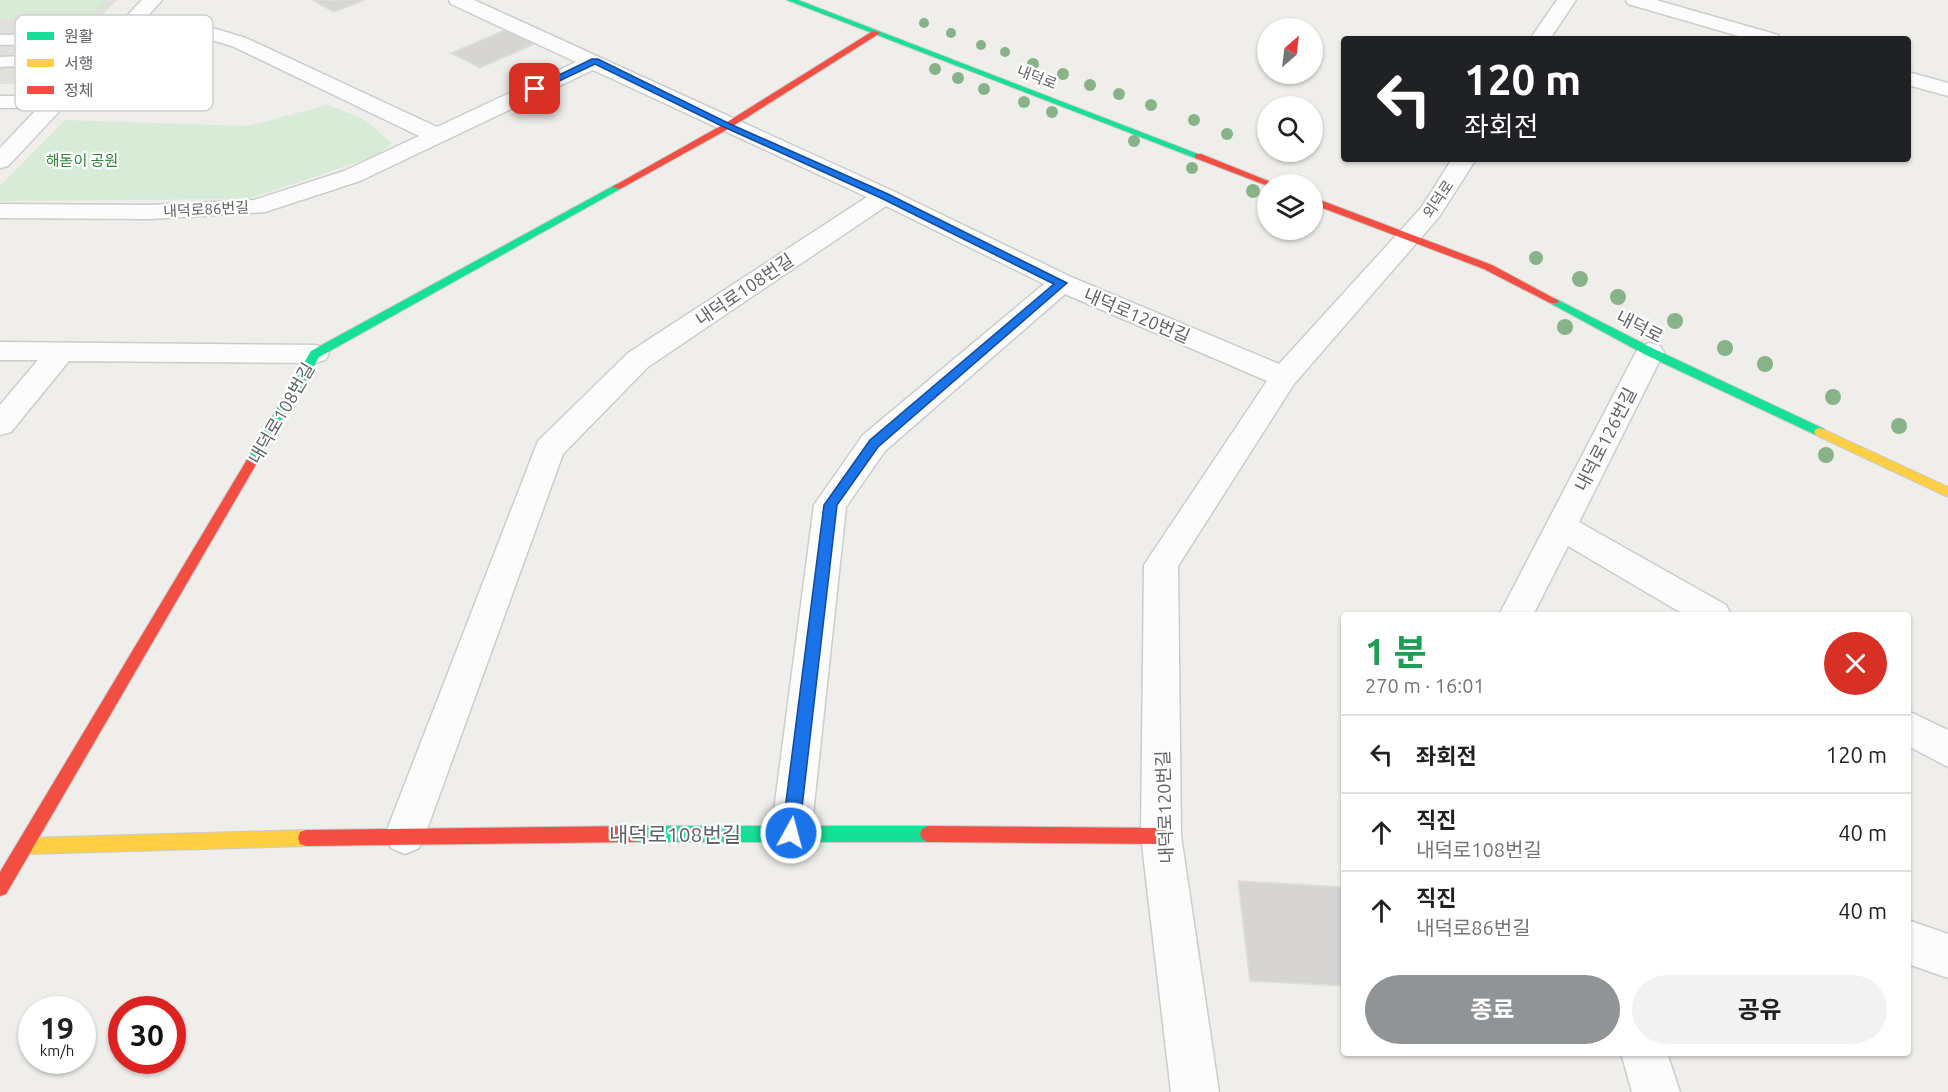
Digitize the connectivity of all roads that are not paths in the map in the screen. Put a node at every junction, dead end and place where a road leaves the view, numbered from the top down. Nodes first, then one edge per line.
1 (153, 0) edge
2 (458, 0) edge
3 (791, 0) edge
4 (1567, 0) edge
5 (1635, 0) edge
6 (139, 15) edge
7 (876, 33) junction
8 (213, 34) edge
9 (1542, 36) edge
10 (1761, 36) edge
11 (0, 40) edge
12 (15, 40) edge
13 (595, 61) junction
14 (1911, 79) edge
15 (1948, 90) edge
16 (46, 111) edge
17 (727, 126) junction
18 (435, 135) junction
19 (0, 161) edge
20 (1462, 162) edge
21 (1257, 178) edge
22 (885, 196) junction
23 (1323, 204) edge
24 (0, 211) edge
25 (1409, 237) junction
26 (1062, 283) junction
27 (0, 351) edge
28 (60, 352) junction
29 (1650, 352) junction
30 (315, 354) junction
31 (1284, 377) junction
32 (0, 425) edge
33 (1948, 492) edge
34 (1561, 527) junction
35 (1518, 612) edge
36 (1709, 612) edge
37 (1911, 729) edge
38 (1948, 750) edge
39 (791, 833) junction
40 (405, 835) junction
41 (1161, 836) junction
42 (26, 846) junction
43 (0, 888) edge
44 (1911, 943) edge
45 (1948, 956) edge
46 (1645, 1056) edge
47 (1195, 1092) edge
48 (1656, 1092) edge

1 - 6 street
2 - 13 street
3 - 7 street, 내덕로
4 - 9 street
5 - 10 street
7 - 17 street, 내덕로108번길
7 - 21 street, 내덕로
8 - 18 street
11 - 12 lane
13 - 17 street
13 - 18 street, 내덕로86번길
14 - 15 street
16 - 19 street
17 - 22 street
17 - 30 street, 내덕로108번길
18 - 24 street, 내덕로86번길
20 - 25 street, 외덕로
22 - 26 street
22 - 40 street, 내덕로108번길
23 - 25 street, 내덕로
25 - 29 street, 내덕로
25 - 31 street, 내덕로120번길
26 - 31 street, 내덕로120번길
26 - 39 street, 내덕로120번길
27 - 28 street
28 - 30 street
28 - 32 street
29 - 33 street, 내덕로
29 - 34 street, 내덕로126번길
30 - 42 street, 내덕로108번길
31 - 41 street, 내덕로120번길
34 - 35 street, 내덕로126번길
34 - 36 street
37 - 38 street
39 - 40 street, 내덕로108번길
39 - 41 street, 내덕로108번길
40 - 42 street, 내덕로108번길
41 - 47 street, 내덕로120번길
42 - 43 street, 내덕로108번길
44 - 45 street
46 - 48 street

